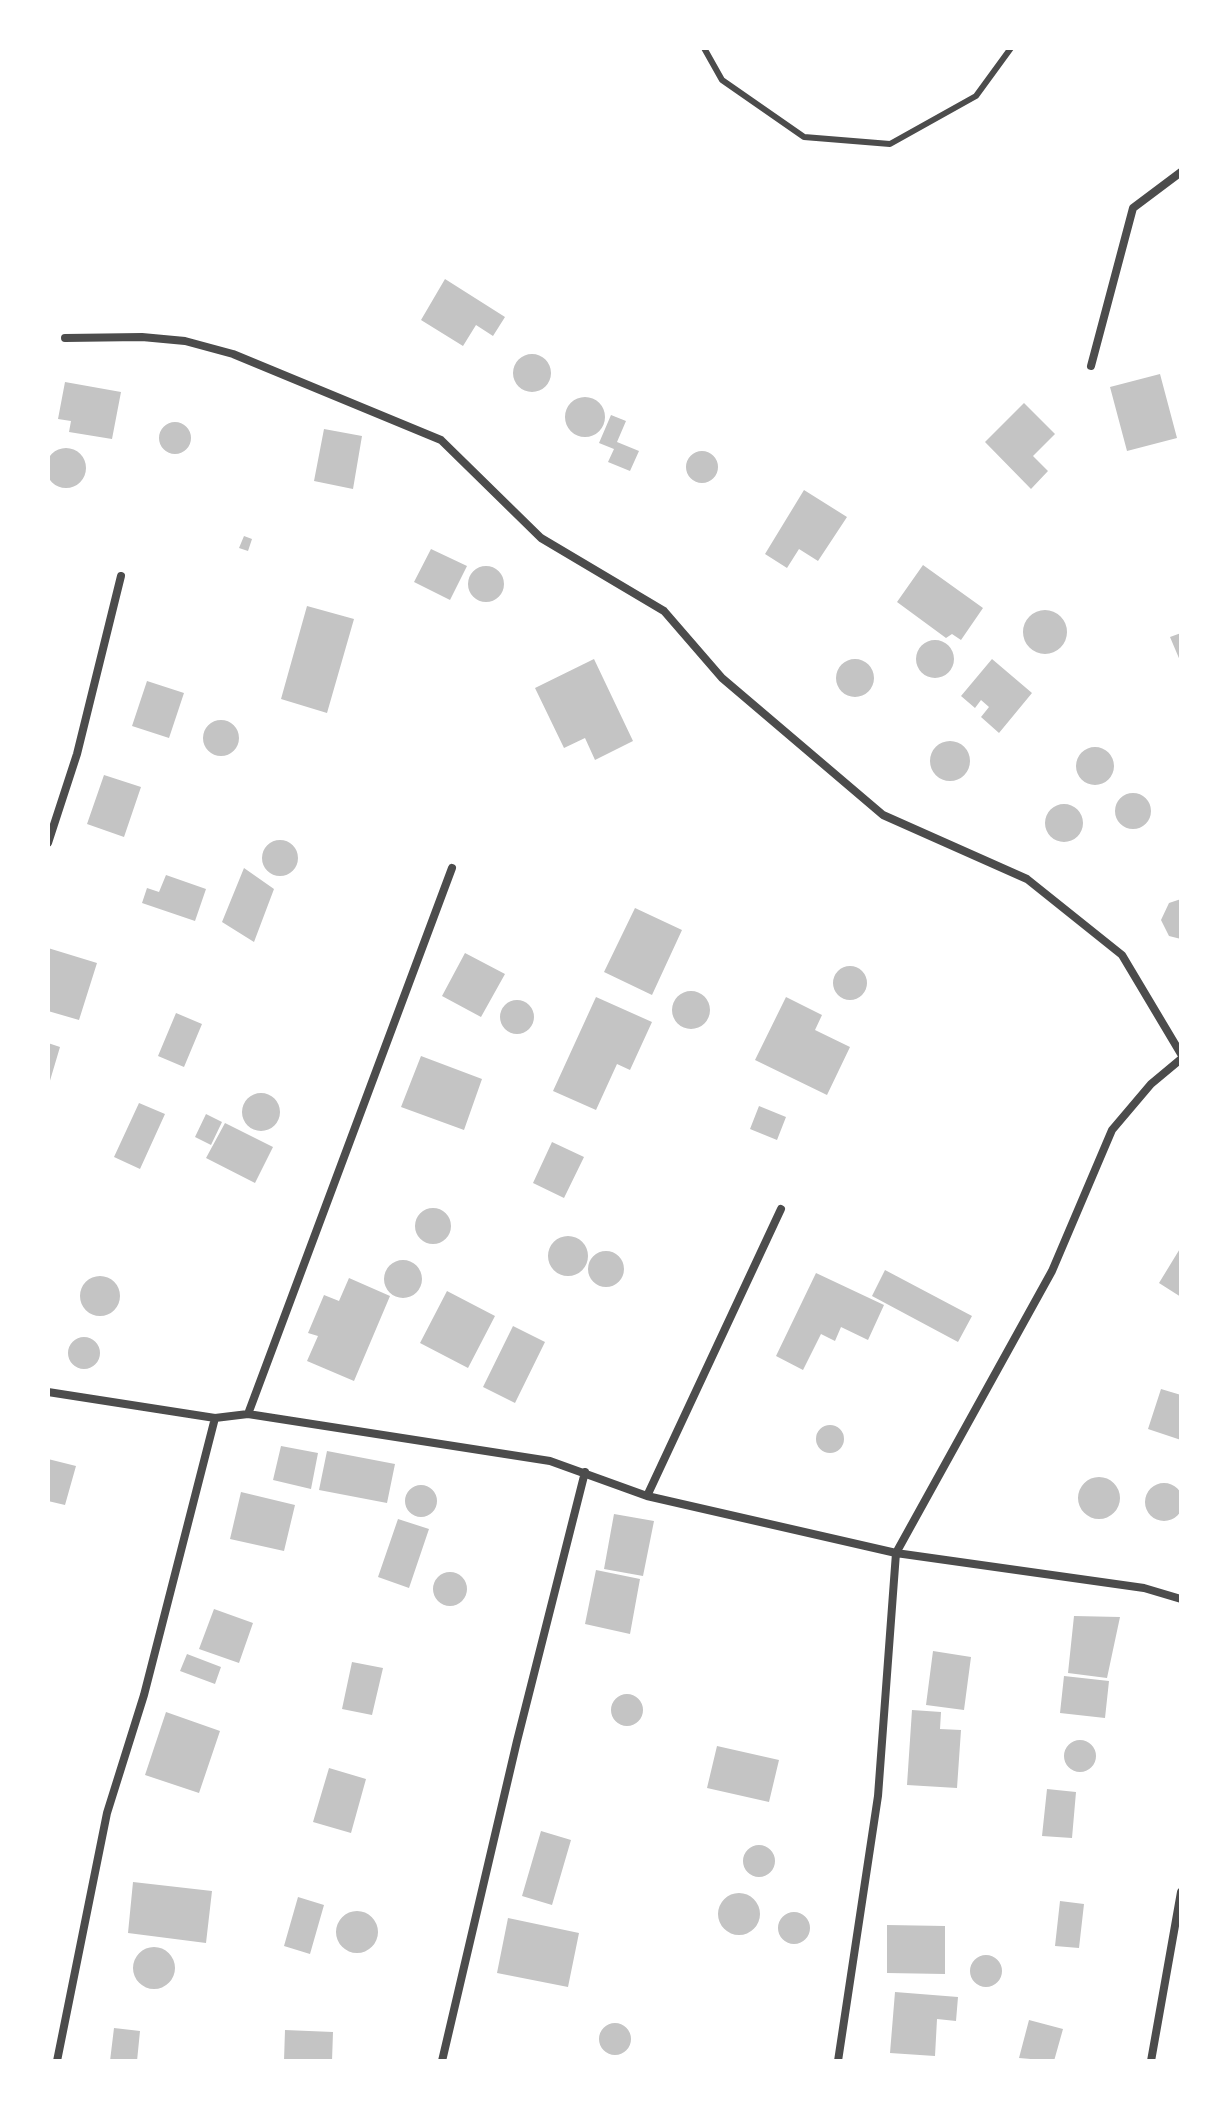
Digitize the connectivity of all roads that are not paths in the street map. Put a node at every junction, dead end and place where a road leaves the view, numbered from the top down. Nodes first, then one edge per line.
1 (704, 48) edge
2 (1011, 48) edge
3 (1181, 172) edge
4 (65, 338) dead end
5 (1091, 366) dead end
6 (121, 576) dead end
7 (48, 843) edge
8 (452, 868) dead end
9 (1181, 1056) edge
10 (781, 1209) dead end
11 (48, 1392) edge
12 (248, 1414) junction
13 (215, 1418) junction
14 (585, 1472) junction
15 (647, 1496) junction
16 (896, 1553) junction
17 (1181, 1599) edge
18 (1181, 1892) edge
19 (57, 2061) edge
20 (442, 2061) edge
21 (838, 2061) edge
22 (1151, 2061) edge

1 - 2 lane
3 - 5 street
4 - 9 street
6 - 7 street
8 - 12 street
9 - 16 street
10 - 15 street
11 - 13 street
12 - 13 street
12 - 14 street
13 - 19 street
14 - 15 street
14 - 20 street
15 - 16 street
16 - 17 street
16 - 21 street
18 - 22 street

